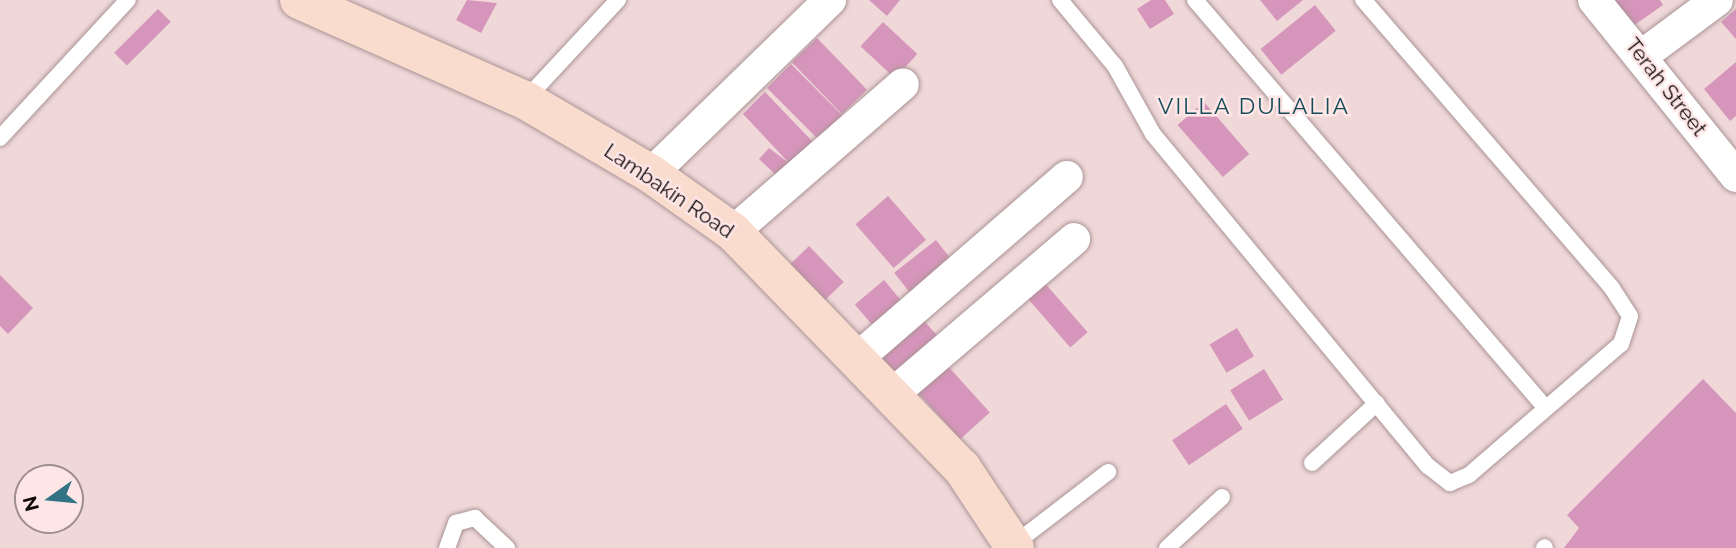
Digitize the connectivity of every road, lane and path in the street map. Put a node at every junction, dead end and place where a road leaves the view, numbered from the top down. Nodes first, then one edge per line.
1 (128, 0) edge
2 (299, 0) edge
3 (618, 0) edge
4 (830, 0) edge
5 (1059, 0) edge
6 (1195, 0) edge
7 (1363, 0) edge
8 (1594, 0) edge
9 (1717, 0) edge
10 (1643, 55) junction
11 (903, 84) dead end
12 (525, 100) junction
13 (0, 138) edge
14 (650, 174) junction
15 (1736, 176) edge
16 (1068, 177) dead end
17 (733, 232) junction
18 (1074, 239) dead end
19 (859, 357) junction
20 (894, 393) junction
21 (1377, 403) junction
22 (1544, 406) junction
23 (1312, 463) dead end
24 (1108, 472) dead end
25 (1222, 497) dead end
26 (1014, 547) edge
27 (447, 548) edge
28 (507, 548) edge
29 (1167, 548) edge

1 - 13 lane
2 - 12 main road, Lambakin Road
3 - 12 lane
4 - 14 street
5 - 21 lane
6 - 22 lane
7 - 22 lane
8 - 10 street, Terah Street
9 - 10 street
10 - 15 street, Terah Street
11 - 17 street
12 - 14 main road, Lambakin Road
14 - 17 main road, Lambakin Road
16 - 19 street
17 - 19 main road, Lambakin Road
18 - 20 street
19 - 20 main road, Lambakin Road
20 - 26 main road, Lambakin Road
21 - 22 lane
21 - 23 lane
24 - 26 lane
25 - 29 lane
27 - 28 lane

